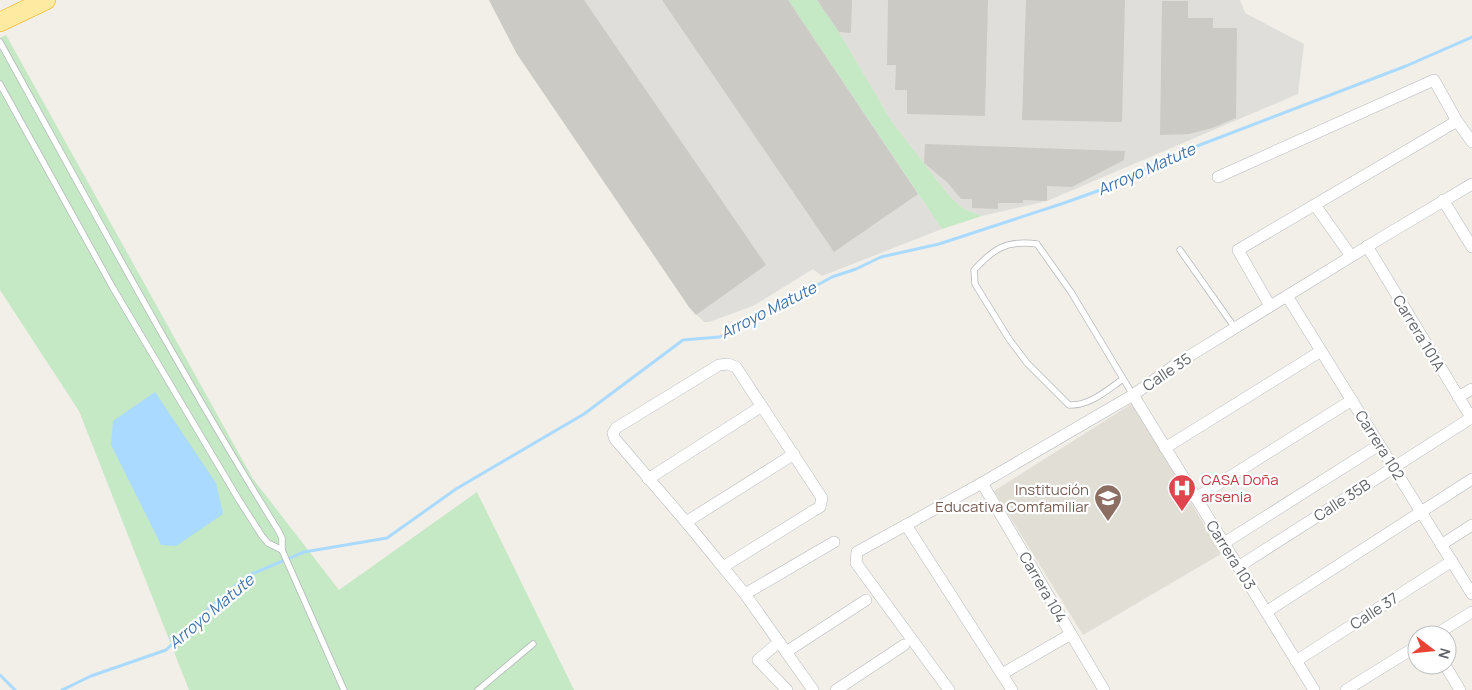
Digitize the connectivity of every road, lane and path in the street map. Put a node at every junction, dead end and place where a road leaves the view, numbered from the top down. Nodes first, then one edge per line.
1 (46, 0) edge
2 (0, 22) edge
3 (0, 42) edge
4 (0, 84) edge
5 (1457, 121) junction
6 (1472, 142) edge
7 (1218, 177) dead end
8 (1472, 184) edge
9 (1443, 200) junction
10 (1315, 205) junction
11 (1367, 246) junction
12 (1472, 247) edge
13 (1180, 250) dead end
14 (1352, 256) junction
15 (1287, 296) junction
16 (1270, 306) junction
17 (1235, 328) junction
18 (1321, 351) junction
19 (1123, 380) junction
20 (1472, 389) edge
21 (1133, 394) junction
22 (1458, 397) junction
23 (1352, 400) junction
24 (762, 406) junction
25 (1472, 419) edge
26 (1379, 445) junction
27 (1165, 448) junction
28 (794, 454) junction
29 (1394, 468) junction
30 (648, 479) junction
31 (1472, 479) edge
32 (982, 483) junction
33 (1196, 498) junction
34 (1421, 512) junction
35 (686, 522) junction
36 (906, 525) junction
37 (1472, 526) edge
38 (834, 542) dead end
39 (1224, 543) junction
40 (1441, 545) junction
41 (283, 553) junction
42 (1452, 561) junction
43 (723, 567) junction
44 (1238, 567) junction
45 (1471, 592) edge
46 (744, 594) junction
47 (866, 600) dead end
48 (1266, 612) junction
49 (1472, 612) edge
50 (1451, 625) edge
51 (1071, 634) junction
52 (780, 642) junction
53 (533, 644) dead end
54 (904, 645) dead end
55 (786, 652) junction
56 (1407, 652) edge
57 (1296, 661) junction
58 (1002, 674) junction
59 (1451, 675) edge
60 (344, 690) edge
61 (478, 690) edge
62 (787, 690) edge
63 (813, 690) edge
64 (836, 690) edge
65 (949, 690) edge
66 (1012, 690) edge
67 (1104, 690) edge
68 (1314, 690) edge
69 (1346, 690) edge
70 (1460, 690) edge

1 - 2 highway
3 - 41 lane
4 - 41 lane
5 - 6 street
5 - 7 street
5 - 10 street
8 - 9 street, Calle 35
9 - 11 street, Calle 35
9 - 12 street
10 - 14 street
10 - 16 street
11 - 14 street, Calle 35
11 - 22 street, Carrera 101A
13 - 17 lane
14 - 15 street, Calle 35
15 - 16 street, Calle 35
15 - 18 street, Carrera 102
16 - 17 street, Calle 35
17 - 21 street, Calle 35
18 - 23 street, Carrera 102
18 - 27 street
19 - 19 lane
19 - 21 lane
20 - 22 street
21 - 27 street, Carrera 103
21 - 32 street, Calle 35
22 - 25 street, Carrera 101A
23 - 26 street, Carrera 102
23 - 33 street
24 - 28 street
24 - 30 street
24 - 30 street
25 - 29 street, Calle 35B
26 - 29 street, Carrera 102
26 - 39 street
27 - 33 street, Carrera 103
28 - 35 street
28 - 43 street
29 - 34 street, Carrera 102
29 - 44 street, Calle 35B
30 - 35 street
31 - 34 street
32 - 36 street, Calle 35
32 - 51 street, Carrera 104
33 - 39 street, Carrera 103
34 - 40 street, Carrera 102
34 - 48 street
35 - 43 street
36 - 58 street
36 - 65 street, Calle 35
37 - 40 street
38 - 46 street
39 - 44 street, Carrera 103
40 - 42 street, Carrera 102
41 - 60 lane
42 - 45 street, Carrera 102
42 - 57 street, Calle 37
43 - 46 street
44 - 48 street, Carrera 103
46 - 52 street
47 - 55 street
48 - 57 street, Carrera 103
49 - 50 street
51 - 58 street
51 - 67 street, Carrera 104
52 - 55 street
52 - 62 street
53 - 61 lane
54 - 64 street
55 - 63 street
56 - 69 street
57 - 68 street, Carrera 103
58 - 66 street
59 - 70 street

